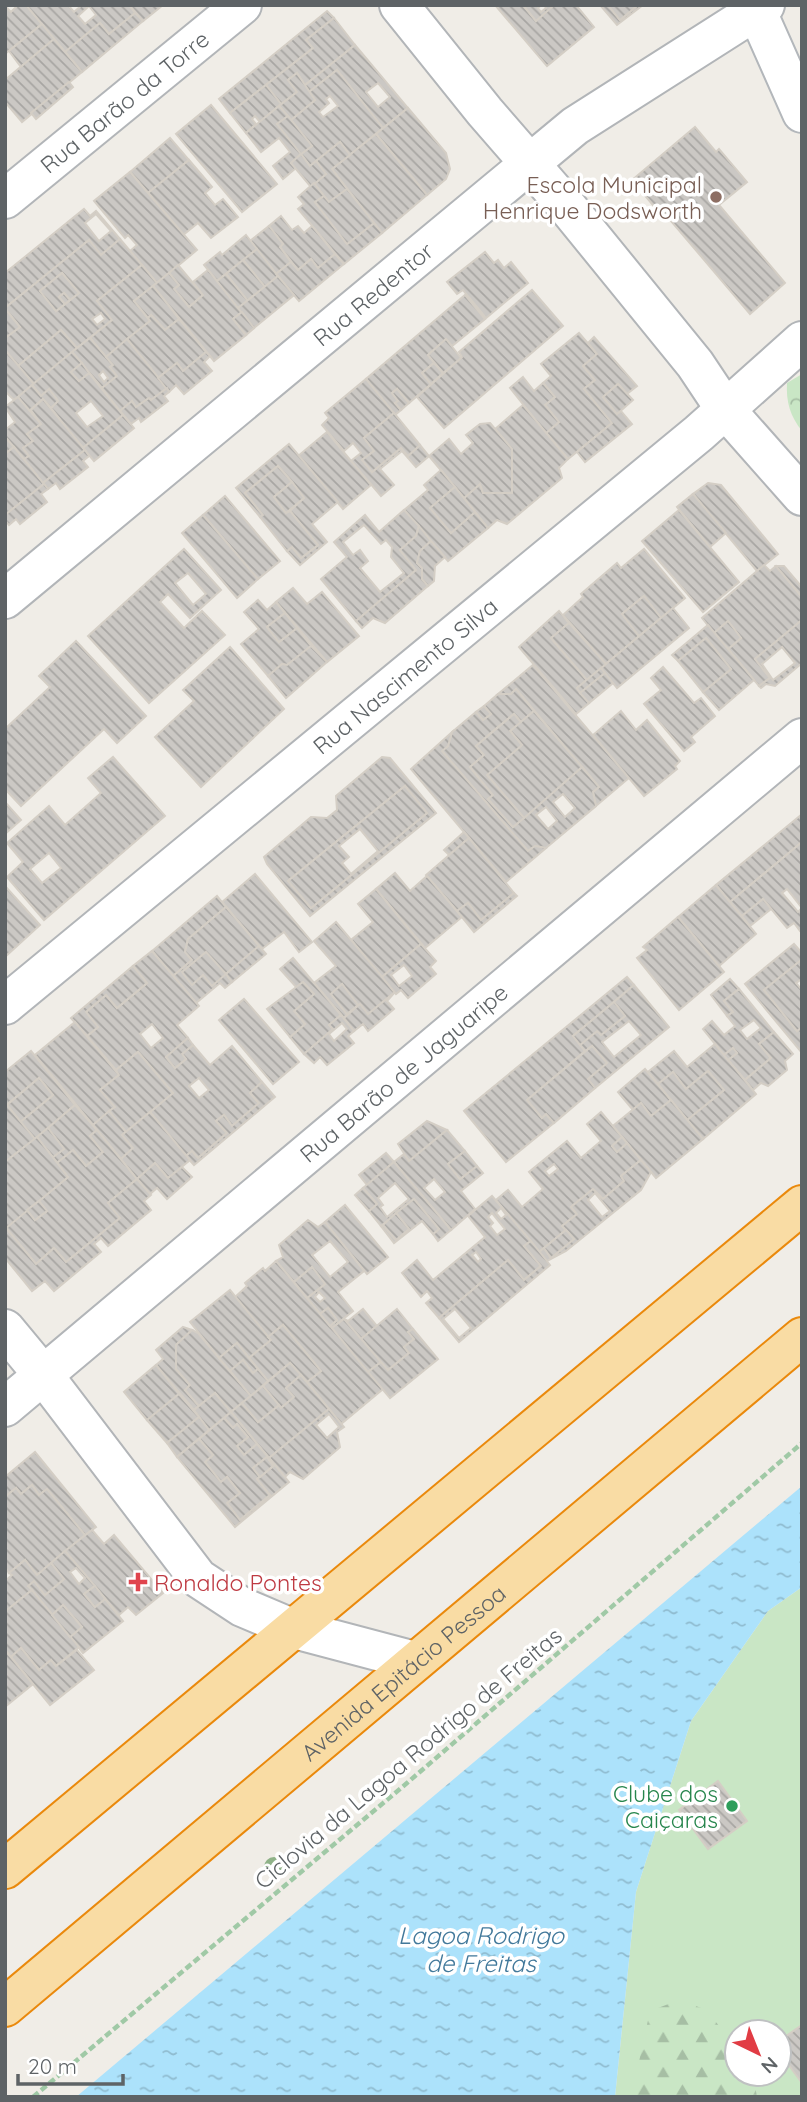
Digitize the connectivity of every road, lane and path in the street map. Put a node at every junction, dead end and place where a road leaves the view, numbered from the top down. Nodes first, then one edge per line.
1 (242, 5) edge
2 (399, 5) edge
3 (758, 7) edge
4 (802, 113) edge
5 (528, 164) junction
6 (5, 199) edge
7 (802, 341) edge
8 (725, 409) junction
9 (802, 496) edge
10 (5, 599) edge
11 (802, 738) edge
12 (5, 1005) edge
13 (802, 1205) edge
14 (5, 1329) edge
15 (802, 1338) edge
16 (44, 1376) junction
17 (5, 1407) edge
18 (802, 1443) edge
19 (294, 1629) junction
20 (415, 1661) junction
21 (5, 1869) edge
22 (5, 2007) edge
23 (33, 2097) edge

1 - 6 street, Rua Barão da Torre
2 - 5 street
3 - 4 street
3 - 5 street, Rua Redentor
5 - 8 street
5 - 10 street, Rua Redentor
7 - 8 street, Rua Nascimento Silva
8 - 9 street
8 - 12 street, Rua Nascimento Silva
11 - 16 street, Rua Barão de Jaguaripe
13 - 19 highway
14 - 16 street
15 - 20 highway, Avenida Epitácio Pessoa
16 - 17 street, Rua Barão de Jaguaripe
16 - 19 street
18 - 23 path, Ciclovia da Lagoa Rodrigo de Freitas
19 - 20 street
19 - 21 highway
20 - 22 highway, Avenida Epitácio Pessoa

